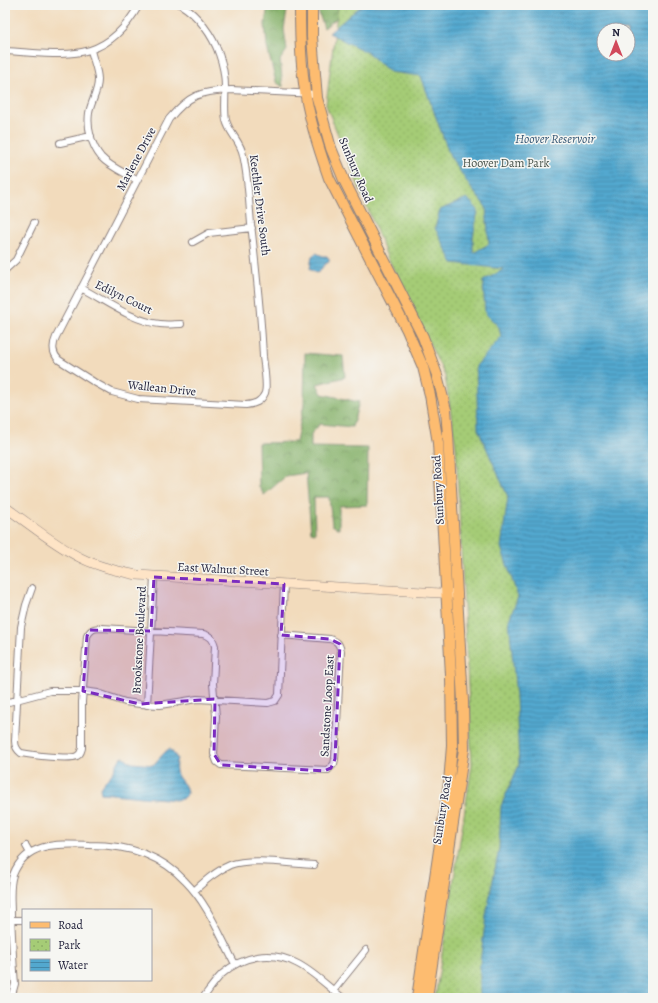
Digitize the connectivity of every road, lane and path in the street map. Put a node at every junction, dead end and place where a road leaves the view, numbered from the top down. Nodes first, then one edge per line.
1 (139, 5) edge
2 (181, 5) edge
3 (300, 5) edge
4 (312, 5) edge
5 (91, 50) junction
6 (5, 51) edge
7 (225, 90) junction
8 (305, 94) junction
9 (317, 94) junction
10 (91, 136) junction
11 (60, 144) dead end
12 (137, 180) junction
13 (34, 223) dead end
14 (252, 228) junction
15 (193, 242) dead end
16 (5, 270) edge
17 (81, 288) junction
18 (182, 324) dead end
19 (53, 350) joint
20 (260, 401) joint
21 (5, 506) edge
22 (154, 577) junction
23 (284, 584) junction
24 (32, 588) dead end
25 (452, 594) junction
26 (151, 631) junction
27 (281, 635) junction
28 (83, 690) junction
29 (215, 699) junction
30 (17, 700) junction
31 (5, 703) edge
32 (147, 705) junction
33 (26, 846) dead end
34 (30, 853) junction
35 (314, 865) dead end
36 (194, 891) junction
37 (11, 920) junction
38 (22, 920) edge
39 (8, 939) edge
40 (366, 950) dead end
41 (423, 951) junction
42 (235, 964) junction
43 (333, 991) junction
44 (11, 998) edge
45 (203, 998) edge
46 (343, 998) edge
47 (416, 998) edge
48 (423, 998) edge
49 (428, 998) edge

1 - 5 street
2 - 7 street, Keethler Drive South
3 - 8 main road, Sunbury Road
4 - 9 main road, Sunbury Road
5 - 6 street
5 - 10 street
7 - 8 street, Marlene Drive
7 - 12 street, Marlene Drive
7 - 14 street, Keethler Drive South
8 - 9 street, Marlene Drive
8 - 25 main road, Sunbury Road
9 - 25 main road, Sunbury Road
10 - 11 street
10 - 12 street
12 - 17 street, Marlene Drive
13 - 16 street
14 - 15 street
14 - 20 street, Keethler Drive South
17 - 18 street, Edilyn Court
17 - 19 street, Marlene Drive
19 - 20 street, Wallean Drive
21 - 22 main road, East Walnut Street
22 - 23 main road, East Walnut Street
22 - 26 street, Brookstone Boulevard
23 - 25 main road, East Walnut Street
23 - 27 street
24 - 30 street
25 - 41 main road, Sunbury Road
25 - 49 main road, Sunbury Road
26 - 28 street
26 - 29 street
26 - 32 street, Brookstone Boulevard
27 - 29 street
27 - 29 street, Sandstone Loop East
28 - 30 street
28 - 30 street
28 - 32 street
29 - 32 street
30 - 31 street
33 - 34 street
34 - 36 street
34 - 37 street
35 - 36 street
36 - 42 street
37 - 38 street
37 - 39 street
39 - 44 street
40 - 43 street
41 - 47 main road, Sunbury Road
41 - 48 main road
42 - 43 street
42 - 45 street
43 - 46 street

